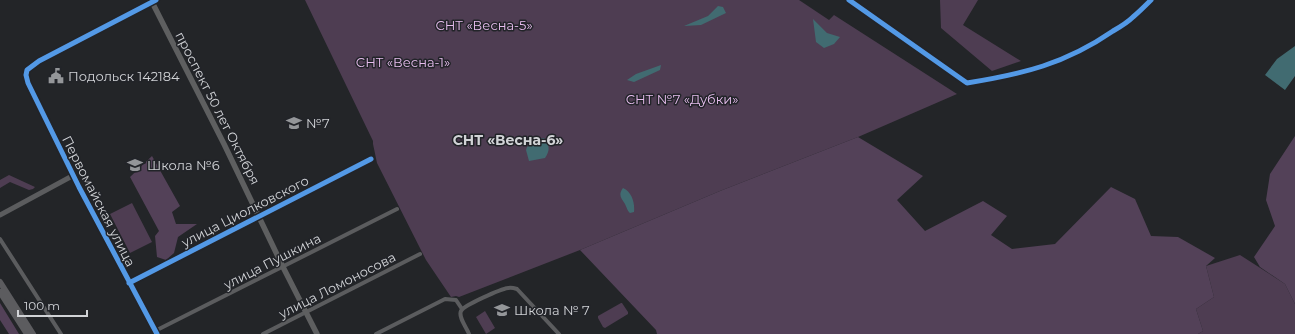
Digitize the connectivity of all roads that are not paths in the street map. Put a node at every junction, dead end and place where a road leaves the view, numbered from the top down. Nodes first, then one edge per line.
1 (849, 0) edge
2 (1151, 0) edge
3 (153, 1) edge
4 (371, 159) dead end
5 (74, 175) junction
6 (397, 209) dead end
7 (0, 215) edge
8 (259, 215) junction
9 (0, 239) edge
10 (420, 254) dead end
11 (283, 267) junction
12 (0, 282) edge
13 (129, 283) junction
14 (0, 292) edge
15 (462, 309) junction
16 (306, 312) junction
17 (156, 333) edge
18 (27, 334) edge
19 (33, 334) edge
20 (61, 334) edge
21 (263, 334) edge
22 (318, 334) edge
23 (376, 334) edge
24 (469, 334) edge
25 (559, 334) edge

1 - 2 street
3 - 5 street, Первомайская улица
3 - 8 main road, проспект 50 лет Октября
4 - 8 street, улица Циолковского
5 - 7 street
5 - 13 street, Первомайская улица
6 - 11 street, улица Пушкина
8 - 11 main road, проспект 50 лет Октября
8 - 13 street, улица Циолковского
9 - 20 street
10 - 16 street, улица Ломоносова
11 - 16 main road, проспект 50 лет Октября
11 - 17 street, улица Пушкина
12 - 19 main road
13 - 17 street, Первомайская улица
14 - 18 main road
15 - 23 street
15 - 24 street
15 - 25 street
16 - 21 street, улица Ломоносова
16 - 22 main road, проспект 50 лет Октября

